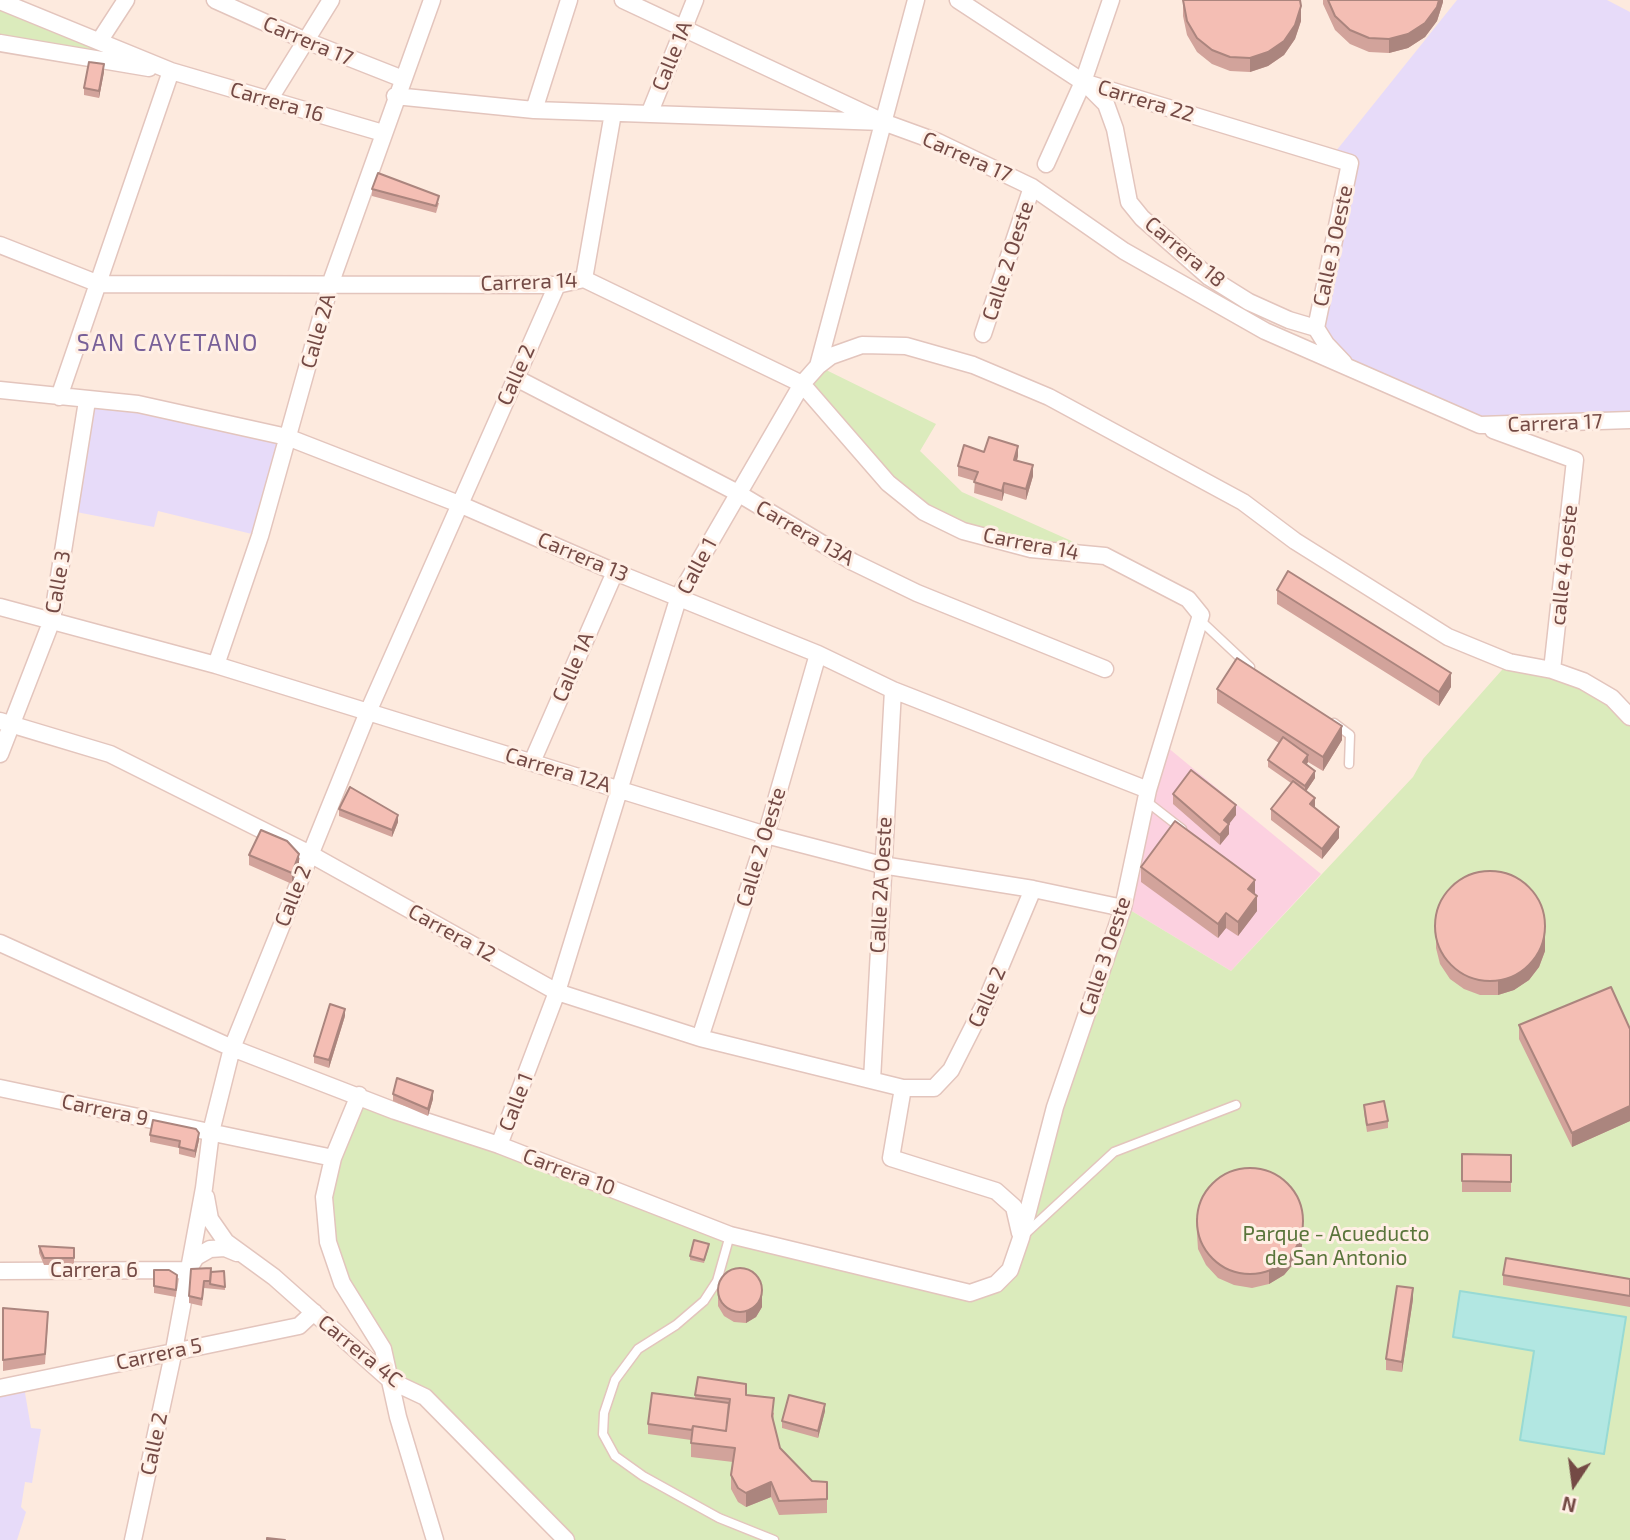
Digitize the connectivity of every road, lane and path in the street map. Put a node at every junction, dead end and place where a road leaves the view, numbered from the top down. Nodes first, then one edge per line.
1 (126, 0) edge
2 (215, 0) edge
3 (331, 0) edge
4 (432, 0) edge
5 (569, 0) edge
6 (623, 0) edge
7 (695, 0) edge
8 (916, 0) edge
9 (958, 0) edge
10 (1111, 0) edge
11 (0, 1) edge
12 (683, 27) junction
13 (100, 40) junction
14 (304, 40) junction
15 (0, 43) edge
16 (171, 71) junction
17 (403, 79) junction
18 (1083, 82) junction
19 (396, 96) junction
20 (269, 100) junction
21 (534, 110) junction
22 (650, 112) junction
23 (612, 113) junction
24 (883, 122) junction
25 (383, 132) junction
26 (1046, 164) dead end
27 (1350, 165) joint
28 (1032, 187) junction
29 (0, 245) edge
30 (584, 279) junction
31 (331, 282) junction
32 (99, 284) junction
33 (557, 285) junction
34 (1316, 328) junction
35 (983, 334) dead end
36 (818, 366) junction
37 (1351, 369) junction
38 (514, 377) junction
39 (802, 384) junction
40 (0, 390) edge
41 (60, 397) junction
42 (87, 401) junction
43 (1630, 421) edge
44 (1480, 425) junction
45 (288, 437) junction
46 (1575, 460) joint
47 (736, 492) junction
48 (459, 504) junction
49 (615, 572) junction
50 (679, 596) junction
51 (0, 607) edge
52 (52, 620) junction
53 (1201, 621) junction
54 (818, 654) junction
55 (216, 665) junction
56 (1105, 669) dead end
57 (1552, 670) junction
58 (1256, 671) edge
59 (893, 690) junction
60 (368, 712) junction
61 (1630, 717) edge
62 (1328, 719) edge
63 (5, 722) edge
64 (0, 754) edge
65 (532, 762) junction
66 (1349, 764) dead end
67 (621, 789) junction
68 (1147, 795) junction
69 (1187, 832) edge
70 (766, 835) junction
71 (310, 854) junction
72 (882, 865) junction
73 (1034, 890) junction
74 (1123, 908) junction
75 (0, 943) edge
76 (557, 992) junction
77 (700, 1038) junction
78 (232, 1048) junction
79 (872, 1080) junction
80 (0, 1088) edge
81 (903, 1088) junction
82 (924, 1090) joint
83 (359, 1096) junction
84 (1236, 1105) dead end
85 (211, 1132) junction
86 (499, 1145) junction
87 (333, 1158) junction
88 (204, 1188) junction
89 (730, 1235) junction
90 (1021, 1238) junction
91 (240, 1254) junction
92 (188, 1270) junction
93 (0, 1271) edge
94 (996, 1284) joint
95 (314, 1312) junction
96 (174, 1350) junction
97 (391, 1381) junction
98 (0, 1388) edge
99 (133, 1540) edge
100 (435, 1540) edge
101 (566, 1540) edge
102 (774, 1540) edge

1 - 13 street
2 - 14 street, Carrera 17
3 - 14 street
4 - 17 street, Calle 2A
5 - 21 street
6 - 12 street
7 - 12 street, Calle 1A
8 - 24 street, Calle 1
9 - 18 street, Carrera 22
10 - 18 street
11 - 13 street, Carrera 16
12 - 22 street, Calle 1A
12 - 24 street
13 - 16 street, Carrera 16
14 - 17 street, Carrera 17
14 - 20 street
15 - 16 street, Carrera 16
16 - 20 street, Carrera 16
16 - 32 street
17 - 19 street, Calle 2A
18 - 26 street
18 - 27 street, Carrera 22
18 - 34 street, Carrera 18
19 - 21 street, Carrera 17
19 - 25 street, Calle 2A
20 - 25 street, Carrera 16
21 - 23 street, Carrera 17
22 - 23 street, Carrera 17
22 - 24 street, Carrera 17
23 - 30 street
24 - 28 street, Carrera 17
24 - 36 street, Calle 1
25 - 31 street, Calle 2A
27 - 34 street, Calle 3 Oeste
28 - 35 street, Calle 2 Oeste
28 - 37 street, Carrera 17
29 - 32 street, Carrera 14
30 - 33 street, Carrera 14
30 - 39 street, Carrera 14
31 - 32 street, Carrera 14
31 - 33 street, Carrera 14
31 - 45 street, Calle 2A
32 - 41 street
33 - 38 street, Calle 2
34 - 37 street
36 - 39 street, Calle 1
36 - 57 street
37 - 44 street, Carrera 17
38 - 47 street, Carrera 13A
38 - 48 street, Calle 2
39 - 47 street, Calle 1
39 - 53 street, Carrera 14
40 - 41 street, Carrera 13
41 - 42 street, Carrera 13
42 - 45 street, Carrera 13
42 - 52 street, Calle 3
43 - 44 street, Carrera 17
44 - 46 street, Carrera 17
45 - 48 street, Carrera 13
45 - 55 street, Calle 2A
46 - 57 street, calle 4 oeste
47 - 50 street, Calle 1
47 - 56 street, Carrera 13A
48 - 49 street, Carrera 13
48 - 60 street, Calle 2
49 - 50 street, Carrera 13
49 - 65 street, Calle 1A
50 - 54 street, Carrera 13
50 - 67 street, Calle 1
51 - 52 street, Carrera 12A
52 - 55 street, Carrera 12A
52 - 63 street, Calle 3
53 - 58 lane
53 - 68 street, Calle 3 Oeste
54 - 59 street, Carrera 13
54 - 70 street, Calle 2 Oeste
55 - 60 street, Carrera 12A
57 - 61 street
59 - 68 street, Carrera 13
59 - 72 street, Calle 2A Oeste
60 - 65 street, Carrera 12A
60 - 71 street, Calle 2
62 - 66 lane
63 - 64 street, Calle 3
63 - 71 street, Carrera 12
65 - 67 street, Carrera 12A
67 - 70 street, Carrera 12A
67 - 76 street, Calle 1
68 - 69 lane
68 - 74 street, Calle 3 Oeste
70 - 72 street, Carrera 12A
70 - 77 street, Calle 2 Oeste
71 - 76 street, Carrera 12
71 - 78 street, Calle 2
72 - 73 street, Carrera 12A
72 - 79 street, Calle 2A Oeste
73 - 74 street, Carrera 12A
73 - 82 street, Calle 2
74 - 90 street, Calle 3 Oeste
75 - 78 street, Carrera 10
76 - 77 street, Carrera 12
76 - 86 street, Calle 1
77 - 79 street, Carrera 12
78 - 83 street, Carrera 10
78 - 85 street, Calle 2
79 - 81 street, Carrera 12
80 - 85 street, Carrera 9
81 - 82 street, Carrera 12
81 - 90 street
83 - 86 street, Carrera 10
83 - 87 street
84 - 90 lane
85 - 87 street, Carrera 9
85 - 88 street, Calle 2
86 - 89 street, Carrera 10
87 - 97 street
88 - 91 street, Carrera 4C
88 - 92 street, Calle 2
89 - 94 street, Carrera 10
89 - 102 lane
90 - 94 street, Calle 3 Oeste
91 - 92 street, Carrera 4C
91 - 95 street, Carrera 4C
92 - 93 street, Carrera 6
92 - 96 street, Calle 2
95 - 96 street, Carrera 5
95 - 97 street, Carrera 4C
96 - 98 street, Carrera 5
96 - 99 street, Calle 2
97 - 100 street
97 - 101 street, Carrera 4C

